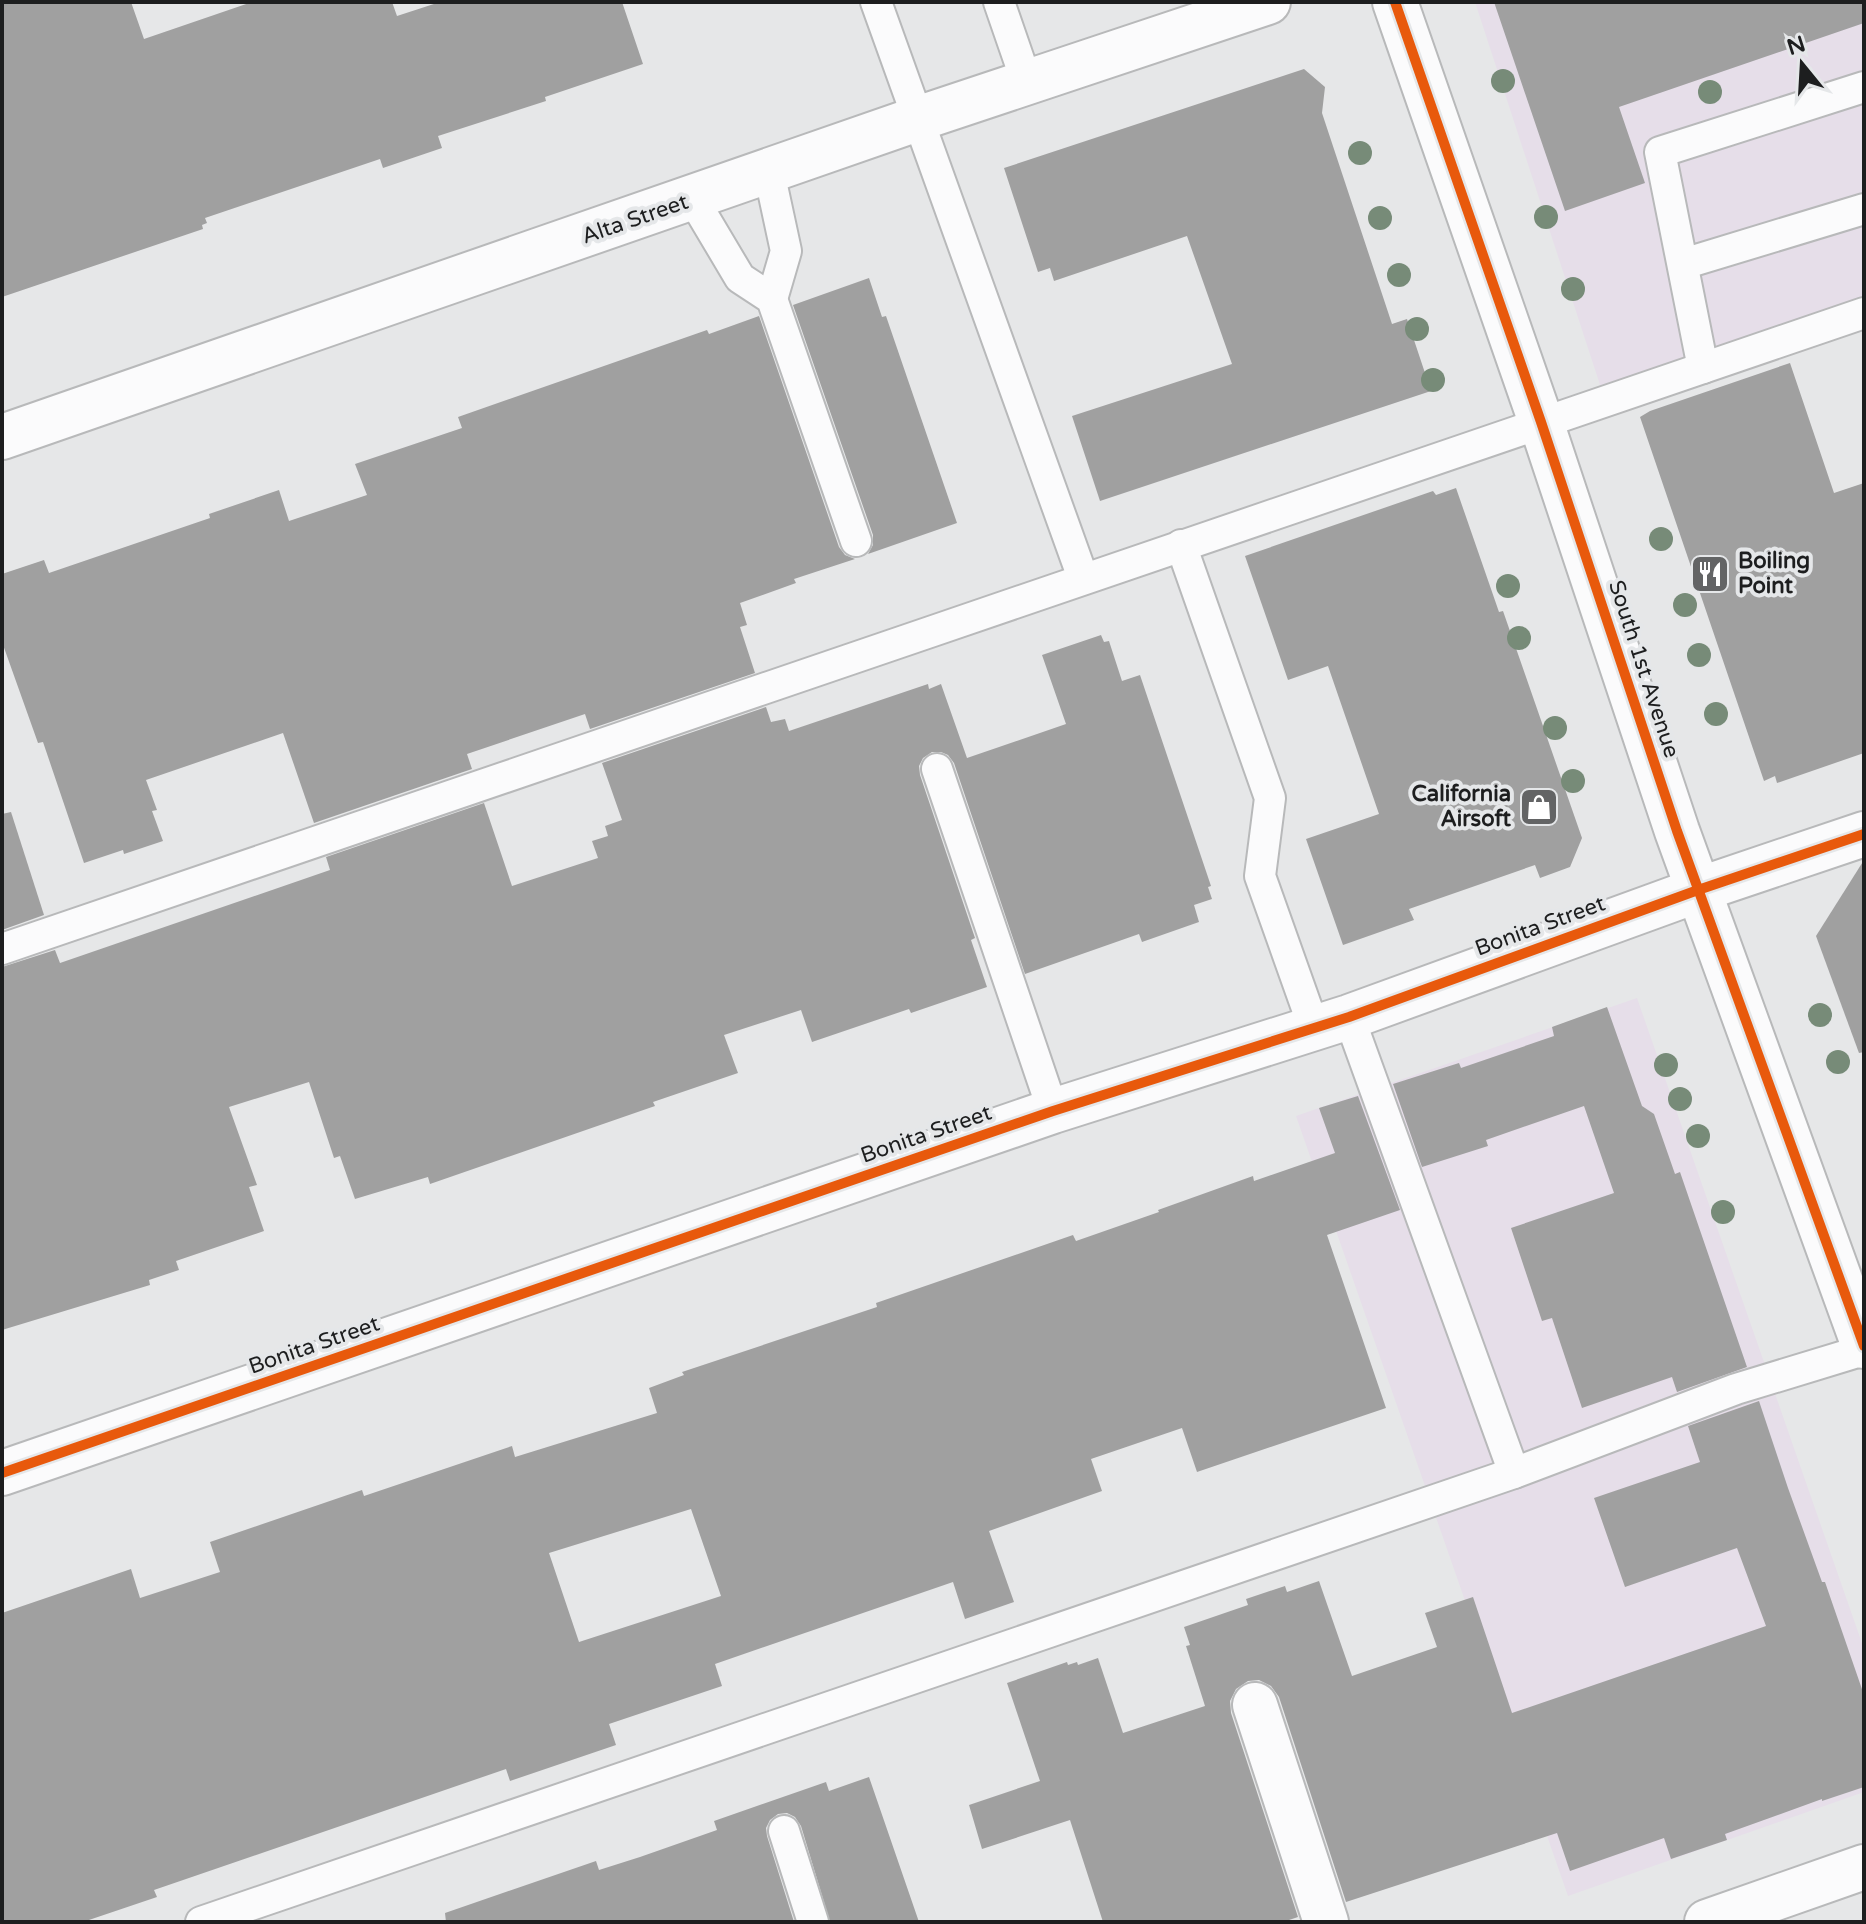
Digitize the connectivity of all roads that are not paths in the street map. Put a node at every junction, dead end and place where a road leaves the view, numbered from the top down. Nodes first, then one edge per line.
1 (876, 2) edge
2 (999, 2) edge
3 (1268, 2) edge
4 (1395, 2) edge
5 (1027, 83) junction
6 (1864, 87) edge
7 (917, 119) junction
8 (769, 172) junction
9 (693, 199) junction
10 (1864, 209) edge
11 (1683, 264) junction
12 (772, 299) junction
13 (1864, 313) edge
14 (1703, 368) junction
15 (1541, 422) junction
16 (2, 437) edge
17 (856, 541) dead end
18 (1181, 545) junction
19 (1083, 578) junction
20 (937, 769) dead end
21 (1864, 834) edge
22 (1698, 890) junction
23 (2, 949) edge
24 (1331, 1022) junction
25 (1053, 1111) junction
26 (1864, 1348) edge
27 (2, 1473) edge
28 (1514, 1473) junction
29 (1255, 1705) dead end
30 (784, 1831) dead end
31 (1864, 1867) edge
32 (201, 1922) edge
33 (813, 1922) edge
34 (1326, 1922) edge
35 (1707, 1922) edge

1 - 7 lane
2 - 5 lane
3 - 5 street, Alta Street
4 - 15 street, South 1st Avenue
5 - 7 street, Alta Street
6 - 11 lane
7 - 8 street, Alta Street
7 - 19 lane
8 - 9 street, Alta Street
8 - 12 lane
9 - 12 lane
9 - 16 street, Alta Street
10 - 11 lane
11 - 14 lane
12 - 17 lane
13 - 14 lane
14 - 15 lane
15 - 18 lane
15 - 22 street, South 1st Avenue
18 - 19 lane
18 - 24 lane
19 - 23 lane
20 - 25 lane
21 - 22 street, Bonita Street
22 - 24 street, Bonita Street
22 - 26 street, South 1st Avenue
24 - 25 street, Bonita Street
24 - 28 lane
25 - 27 street, Bonita Street
26 - 28 lane
28 - 32 lane
29 - 34 street
30 - 33 lane
31 - 35 street

